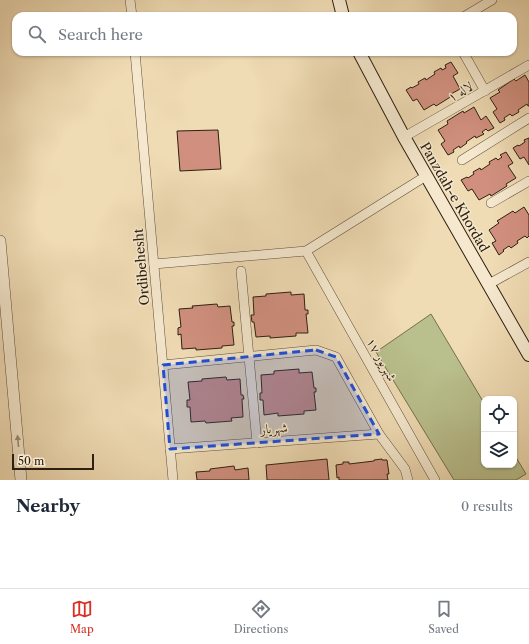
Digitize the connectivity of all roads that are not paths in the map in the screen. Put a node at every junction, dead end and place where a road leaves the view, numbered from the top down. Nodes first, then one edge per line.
1 (130, 0) edge
2 (339, 0) edge
3 (492, 0) edge
4 (132, 12) edge
5 (341, 12) edge
6 (472, 12) edge
7 (135, 56) edge
8 (361, 56) edge
9 (465, 56) edge
10 (529, 66) edge
11 (485, 92) junction
12 (529, 118) edge
13 (404, 138) junction
14 (462, 160) dead end
15 (426, 176) junction
16 (529, 181) edge
17 (491, 203) dead end
18 (0, 241) edge
19 (306, 251) junction
20 (529, 262) edge
21 (154, 264) junction
22 (242, 271) dead end
23 (489, 284) junction
24 (529, 355) edge
25 (249, 356) junction
26 (163, 365) junction
27 (379, 434) junction
28 (257, 443) junction
29 (170, 449) junction
30 (21, 480) edge
31 (173, 480) edge
32 (408, 480) edge
33 (436, 480) edge

1 - 4 street
2 - 5 main road
3 - 6 street
7 - 21 street, Ordibehesht
8 - 13 main road, Panzdah-e Khordad
9 - 11 street
10 - 11 street, لاله ۱
11 - 13 street, لاله ۱
12 - 14 street
13 - 15 main road, Panzdah-e Khordad
15 - 19 street
15 - 23 main road, Panzdah-e Khordad
16 - 17 street
30 -> 18 street
19 - 21 street
19 - 33 street, ۱۷ شهریور
20 - 23 street
21 - 26 street, Ordibehesht
22 - 25 street
23 - 24 main road, Panzdah-e Khordad
25 - 26 street
25 - 27 street
25 - 28 street
26 - 29 street, Ordibehesht
27 - 28 street, شهریار
27 - 32 street
28 - 29 street, شهریار
29 - 31 street, Ordibehesht

